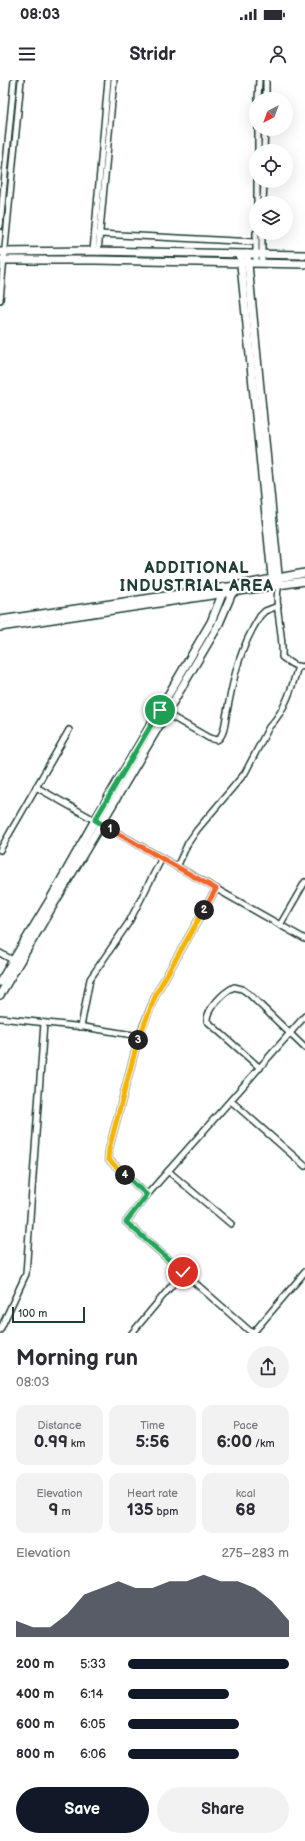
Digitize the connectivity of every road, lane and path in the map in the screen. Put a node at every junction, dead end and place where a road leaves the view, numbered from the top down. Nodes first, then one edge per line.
1 (14, 80) edge
2 (21, 80) edge
3 (108, 80) edge
4 (114, 80) edge
5 (259, 80) edge
6 (266, 80) edge
7 (258, 92) edge
8 (266, 92) edge
9 (0, 226) edge
10 (99, 234) junction
11 (261, 240) edge
12 (256, 242) joint
13 (96, 251) junction
14 (3, 252) edge
15 (244, 254) junction
16 (259, 254) junction
17 (305, 255) edge
18 (2, 260) edge
19 (244, 263) junction
20 (259, 263) junction
21 (305, 264) edge
22 (0, 300) edge
23 (305, 573) edge
24 (305, 581) edge
25 (276, 582) junction
26 (235, 586) junction
27 (224, 590) junction
28 (232, 593) junction
29 (278, 606) junction
30 (0, 620) edge
31 (0, 627) edge
32 (298, 666) junction
33 (305, 666) edge
34 (163, 711) junction
35 (69, 730) dead end
36 (36, 787) junction
37 (98, 822) junction
38 (0, 850) edge
39 (162, 858) junction
40 (177, 867) junction
41 (305, 882) edge
42 (216, 889) junction
43 (280, 925) junction
44 (305, 939) edge
45 (0, 953) edge
46 (16, 962) junction
47 (0, 982) edge
48 (0, 995) edge
49 (305, 1016) edge
50 (0, 1018) edge
51 (44, 1023) junction
52 (81, 1027) junction
53 (289, 1034) junction
54 (139, 1036) junction
55 (305, 1048) edge
56 (260, 1068) junction
57 (230, 1101) junction
58 (305, 1166) edge
59 (168, 1171) junction
60 (147, 1195) junction
61 (231, 1224) dead end
62 (183, 1272) junction
63 (305, 1272) edge
64 (0, 1330) edge
65 (132, 1333) edge
66 (252, 1333) edge

1 - 9 street
2 - 14 street
3 - 13 street
4 - 10 street
5 - 7 street
6 - 8 street
10 - 12 street
10 - 13 street
11 - 16 street
12 - 16 street
13 - 14 street
13 - 15 street
14 - 18 street
15 - 16 street
15 - 19 street
16 - 17 street
16 - 20 street
18 - 19 street
18 - 22 street
19 - 20 street
19 - 25 street
20 - 21 street
23 - 25 street
24 - 25 street
25 - 26 street
25 - 28 street
25 - 29 street
26 - 27 street
26 - 28 street
27 - 28 street
27 - 30 street
27 - 31 street
27 - 34 street
28 - 34 street
29 - 32 street
29 - 34 street
32 - 33 street
32 - 40 street
34 - 37 street
35 - 36 street
36 - 37 street
36 - 38 street
37 - 39 street
37 - 46 street
39 - 40 street
39 - 52 street
40 - 42 street
41 - 43 street
42 - 43 street
42 - 54 street
43 - 44 street
45 - 46 street
46 - 47 street
46 - 48 street
49 - 53 street
50 - 51 street
51 - 52 street
51 - 64 street
52 - 54 street
53 - 55 street
53 - 56 street
53 - 56 street
54 - 60 street
56 - 57 street
57 - 58 street
57 - 59 street
59 - 60 street
59 - 61 street
60 - 62 street
62 - 65 street
62 - 66 street
63 - 66 street

